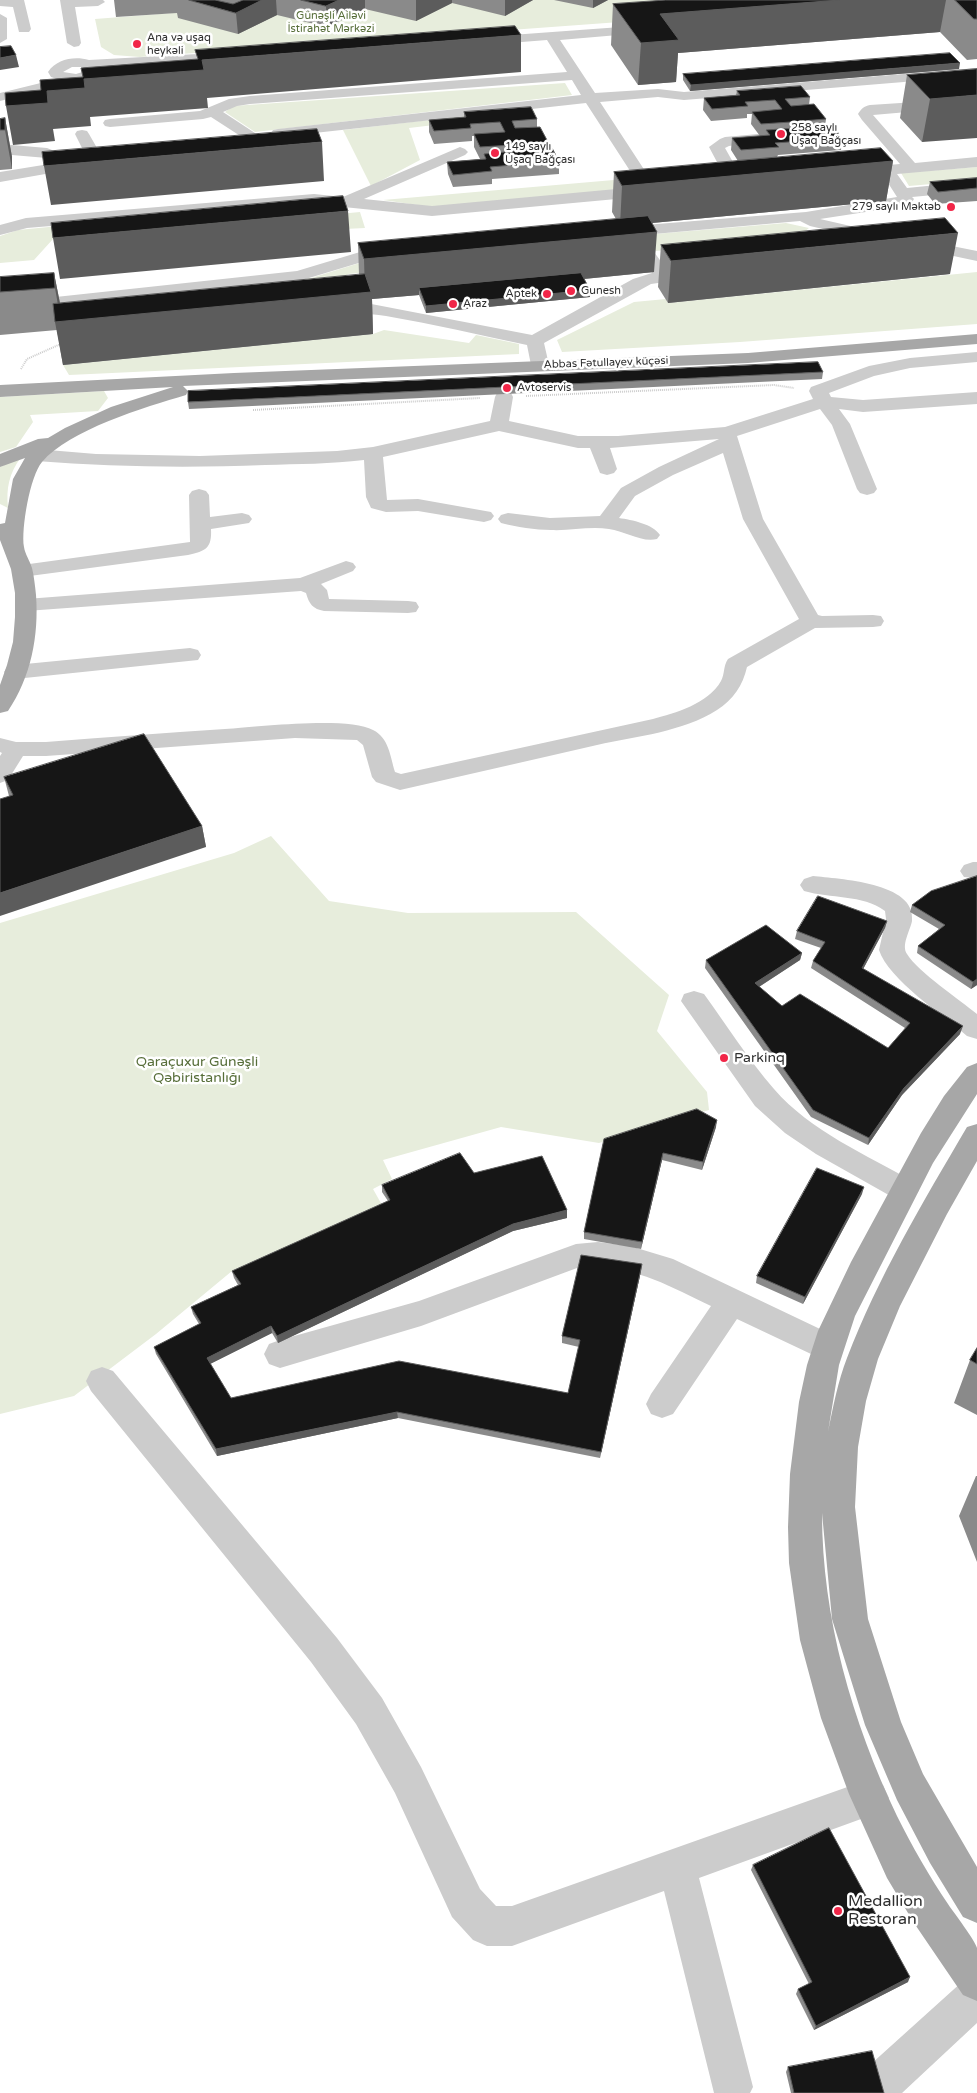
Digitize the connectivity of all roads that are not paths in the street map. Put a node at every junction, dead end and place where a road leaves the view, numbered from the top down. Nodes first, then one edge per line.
1 (0, 2) edge
2 (67, 2) edge
3 (98, 2) dead end
4 (0, 18) edge
5 (24, 29) dead end
6 (629, 34) junction
7 (550, 36) junction
8 (0, 39) edge
9 (571, 43) dead end
10 (74, 44) junction
11 (243, 57) edge
12 (61, 66) junction
13 (88, 72) junction
14 (977, 72) edge
15 (577, 75) junction
16 (0, 87) edge
17 (0, 98) edge
18 (592, 98) junction
19 (977, 102) edge
20 (214, 112) junction
21 (127, 122) junction
22 (110, 124) dead end
23 (82, 134) dead end
24 (250, 136) junction
25 (780, 136) edge
26 (132, 139) dead end
27 (232, 140) edge
28 (0, 149) edge
29 (21, 150) junction
30 (460, 152) dead end
31 (47, 153) edge
32 (977, 162) edge
33 (911, 168) junction
34 (887, 170) junction
35 (677, 171) edge
36 (658, 172) edge
37 (24, 173) junction
38 (639, 174) junction
39 (838, 174) edge
40 (0, 176) edge
41 (620, 176) edge
42 (977, 186) edge
43 (661, 190) edge
44 (902, 193) junction
45 (416, 195) dead end
46 (348, 201) junction
47 (802, 216) junction
48 (0, 230) edge
49 (608, 233) edge
50 (938, 248) junction
51 (414, 251) edge
52 (609, 255) edge
53 (977, 256) edge
54 (907, 257) edge
55 (700, 273) edge
56 (662, 276) junction
57 (343, 287) edge
58 (346, 306) junction
59 (0, 308) edge
60 (313, 308) edge
61 (977, 339) edge
62 (535, 341) junction
63 (977, 357) edge
64 (540, 365) junction
65 (234, 378) junction
66 (103, 385) junction
67 (6, 390) edge
68 (504, 397) road end
69 (821, 397) junction
70 (977, 398) edge
71 (113, 414) junction
72 (499, 425) junction
73 (70, 433) junction
74 (728, 438) junction
75 (598, 442) junction
76 (373, 453) junction
77 (36, 455) junction
78 (0, 461) edge
79 (607, 469) dead end
80 (867, 489) dead end
81 (199, 495) dead end
82 (484, 516) dead end
83 (242, 519) dead end
84 (508, 519) dead end
85 (606, 522) junction
86 (0, 524) edge
87 (202, 524) junction
88 (650, 535) dead end
89 (14, 545) junction
90 (346, 567) dead end
91 (22, 571) junction
92 (304, 584) junction
93 (26, 605) junction
94 (408, 607) dead end
95 (812, 621) junction
96 (873, 621) dead end
97 (190, 655) dead end
98 (16, 672) junction
99 (0, 706) edge
100 (8, 747) edge
101 (0, 775) edge
102 (813, 885) dead end
103 (694, 1001) dead end
104 (977, 1028) edge
105 (977, 1074) edge
106 (977, 1135) edge
107 (923, 1155) junction
108 (957, 1172) junction
109 (904, 1190) junction
110 (732, 1301) junction
111 (828, 1348) junction
112 (280, 1354) dead end
113 (102, 1382) dead end
114 (662, 1404) dead end
115 (870, 1798) junction
116 (677, 1867) junction
117 (977, 1903) edge
118 (977, 1981) edge
119 (977, 1995) edge
120 (886, 2079) dead end
121 (732, 2087) dead end

1 - 5 street
2 - 3 street
2 - 10 street
4 - 8 street
6 - 7 street
6 - 7 street
6 - 9 street
7 - 15 street
10 - 12 street
10 - 13 street
11 - 13 street
12 - 13 street
12 - 16 street
13 - 17 street
14 - 18 street
15 - 18 street
15 - 20 street
18 - 24 street
18 - 38 street
19 - 33 street
20 - 21 street
20 - 24 street
21 - 22 street
21 - 26 street
23 - 37 street
24 - 27 street
25 - 35 street
28 - 29 street
29 - 31 street
29 - 37 street
30 - 46 street
32 - 33 street
33 - 34 street
34 - 39 street
34 - 44 street
36 - 38 street
37 - 40 street
38 - 41 street
42 - 44 street
43 - 46 street
44 - 47 street
45 - 46 street
46 - 48 street
47 - 49 street
47 - 50 street
50 - 53 street
50 - 54 street
51 - 59 street
52 - 56 street
55 - 56 street
56 - 62 street
57 - 58 street
58 - 60 street
58 - 62 street
61 - 64 main road, Abbas Fətullayev küçəsi
62 - 64 street
63 - 69 street
64 - 65 main road, Abbas Fətullayev küçəsi
65 - 66 main road
65 - 71 main road
66 - 67 main road
66 - 71 main road
68 - 72 street
69 - 70 street
69 - 74 street
69 - 80 street
71 - 73 main road
72 - 75 street
72 - 76 street
73 - 77 main road
73 - 78 main road
74 - 75 street
74 - 85 street
74 - 95 street
75 - 79 street
76 - 77 street
76 - 82 street
77 - 89 main road
81 - 87 street
83 - 87 street
84 - 85 street
85 - 88 street
86 - 89 main road
87 - 91 street
89 - 91 main road
90 - 92 street
91 - 93 main road
92 - 93 street
92 - 94 street
93 - 98 main road
95 - 96 street
95 - 100 street
97 - 98 street
98 - 99 main road
100 - 101 street
102 - 104 street
103 - 109 street
105 - 107 main road
106 - 108 main road
107 - 108 main road
107 - 109 main road
108 - 117 main road
109 - 111 main road
110 - 111 street
110 - 112 street
110 - 114 street
111 - 115 main road
113 - 116 street
115 - 116 street
115 - 118 main road
116 - 121 street
119 - 120 street

